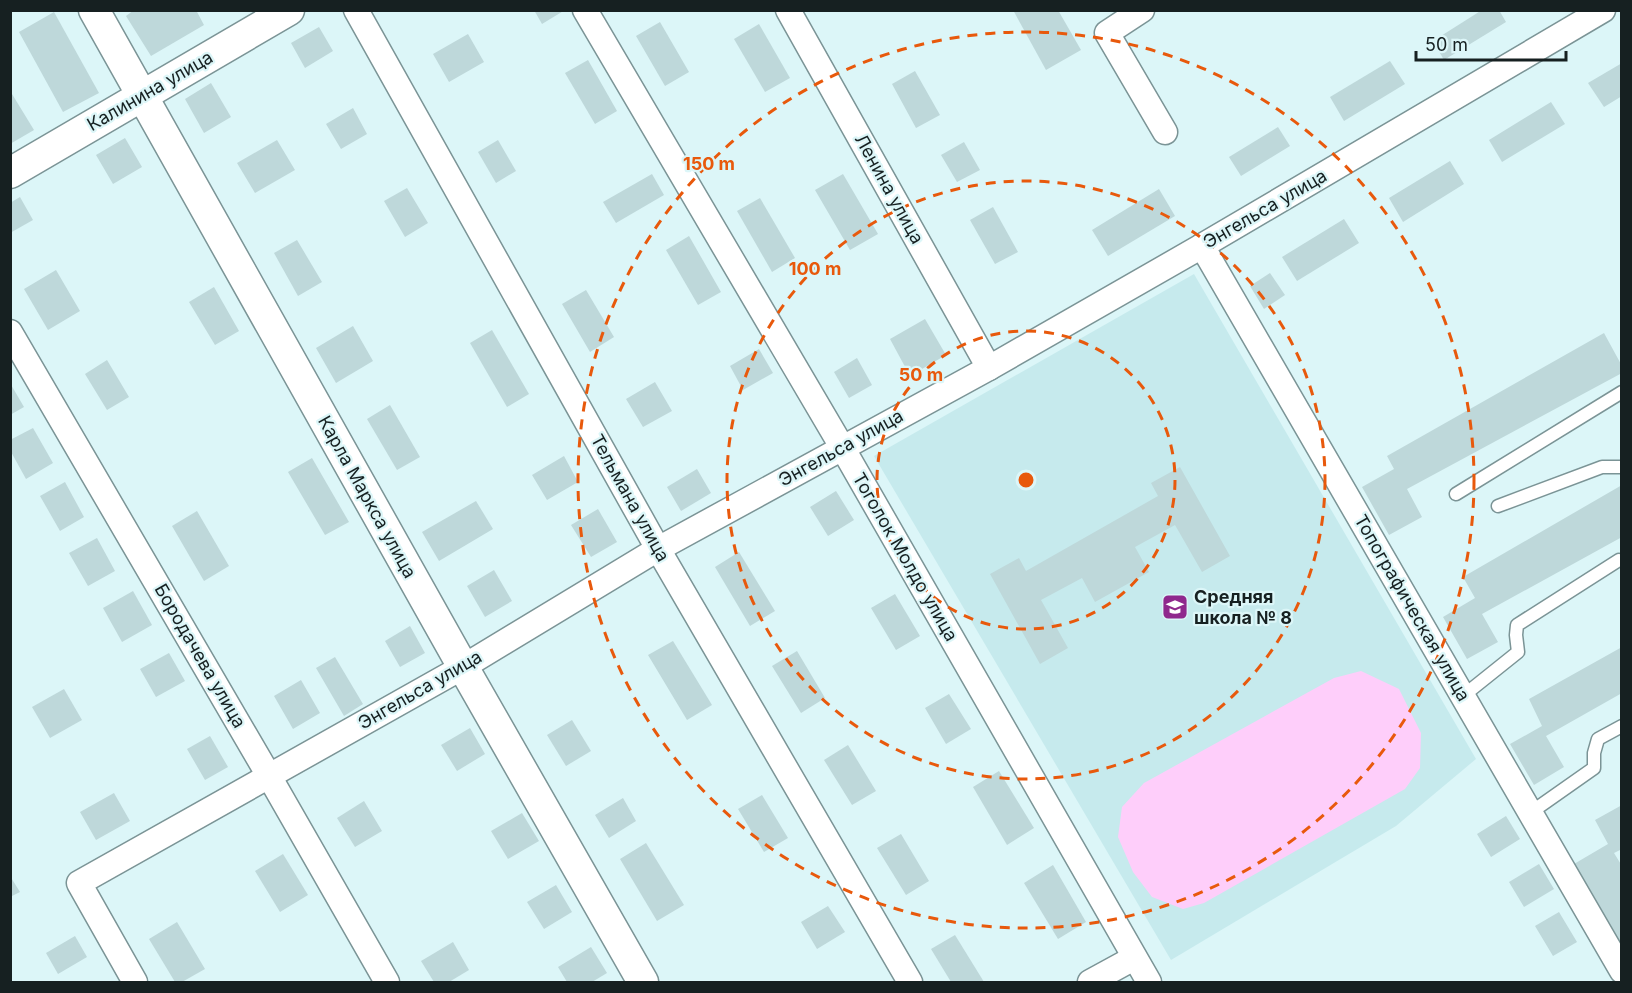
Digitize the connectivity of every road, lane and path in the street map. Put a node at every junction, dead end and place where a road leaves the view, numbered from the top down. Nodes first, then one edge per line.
1 (289, 10) edge
2 (356, 10) edge
3 (585, 10) edge
4 (788, 10) edge
5 (1142, 10) edge
6 (1603, 10) edge
7 (96, 11) edge
8 (141, 96) junction
9 (1165, 132) dead end
10 (10, 173) edge
11 (1202, 246) junction
12 (10, 332) edge
13 (989, 368) junction
14 (1622, 392) edge
15 (842, 447) junction
16 (1622, 467) edge
17 (1456, 494) dead end
18 (1498, 506) dead end
19 (658, 549) junction
20 (1619, 560) dead end
21 (463, 667) junction
22 (1462, 696) junction
23 (1622, 726) edge
24 (269, 776) junction
25 (1530, 813) junction
26 (1134, 958) junction
27 (1622, 971) edge
28 (135, 982) edge
29 (387, 982) edge
30 (643, 982) edge
31 (910, 982) edge
32 (1090, 982) edge
33 (1149, 982) edge

1 - 8 street, Калинина улица
2 - 19 street, Тельмана улица
3 - 15 street, Тоголок Молдо улица
4 - 13 street, Ленина улица
5 - 9 street
6 - 11 street, Энгельса улица
7 - 8 street, Карла Маркса улица
8 - 10 street, Калинина улица
8 - 21 street, Карла Маркса улица
11 - 13 street, Энгельса улица
11 - 22 street, Топографическая улица
12 - 24 street, Бородачева улица
13 - 15 street, Энгельса улица
14 - 17 lane
15 - 19 street, Энгельса улица
15 - 26 street, Тоголок Молдо улица
16 - 18 lane
19 - 21 street, Энгельса улица
19 - 31 street, Тельмана улица
20 - 22 lane
21 - 24 street, Энгельса улица
21 - 30 street, Карла Маркса улица
22 - 25 street, Топографическая улица
23 - 25 lane
24 - 28 street, Энгельса улица
24 - 29 street, Бородачева улица
25 - 27 street, Топографическая улица
26 - 32 street
26 - 33 street, Тоголок Молдо улица

